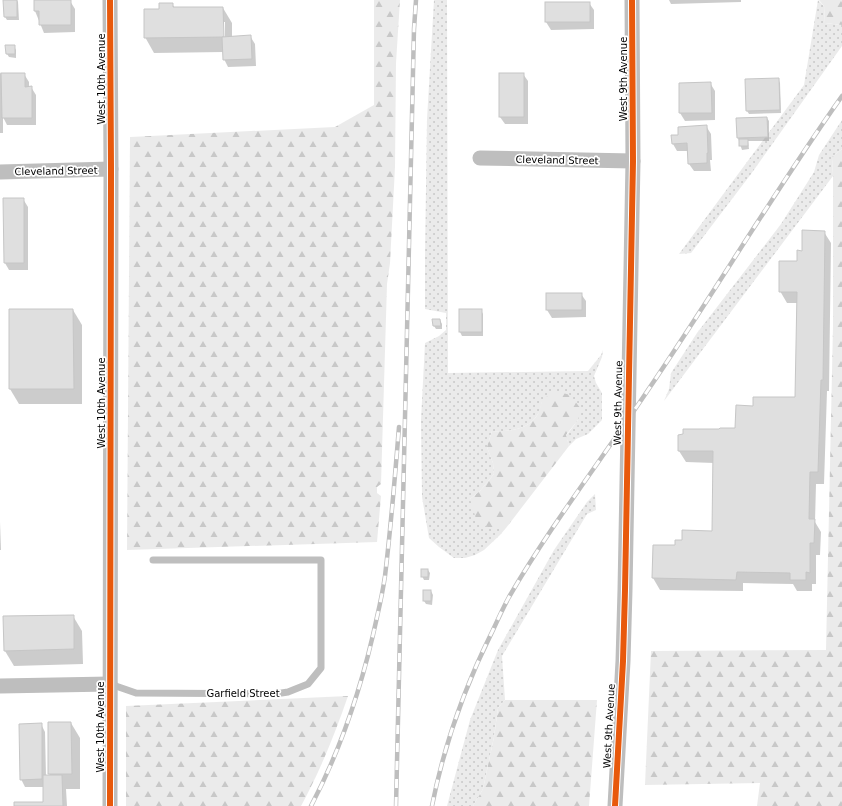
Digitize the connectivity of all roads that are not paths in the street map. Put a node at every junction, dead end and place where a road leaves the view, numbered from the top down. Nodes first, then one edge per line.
1 (110, 0) edge
2 (632, 0) edge
3 (480, 158) dead end
4 (633, 161) junction
5 (111, 169) junction
6 (0, 172) edge
7 (153, 560) dead end
8 (110, 684) junction
9 (0, 686) edge
10 (110, 806) edge
11 (615, 806) edge

1 - 5 street, West 10th Avenue
2 - 4 street, West 9th Avenue
3 - 4 street, Cleveland Street
4 - 11 street, West 9th Avenue
5 - 6 street, Cleveland Street
5 - 8 street, West 10th Avenue
7 - 8 lane, Garfield Street
8 - 9 street, Garfield Street
8 - 10 street, West 10th Avenue

